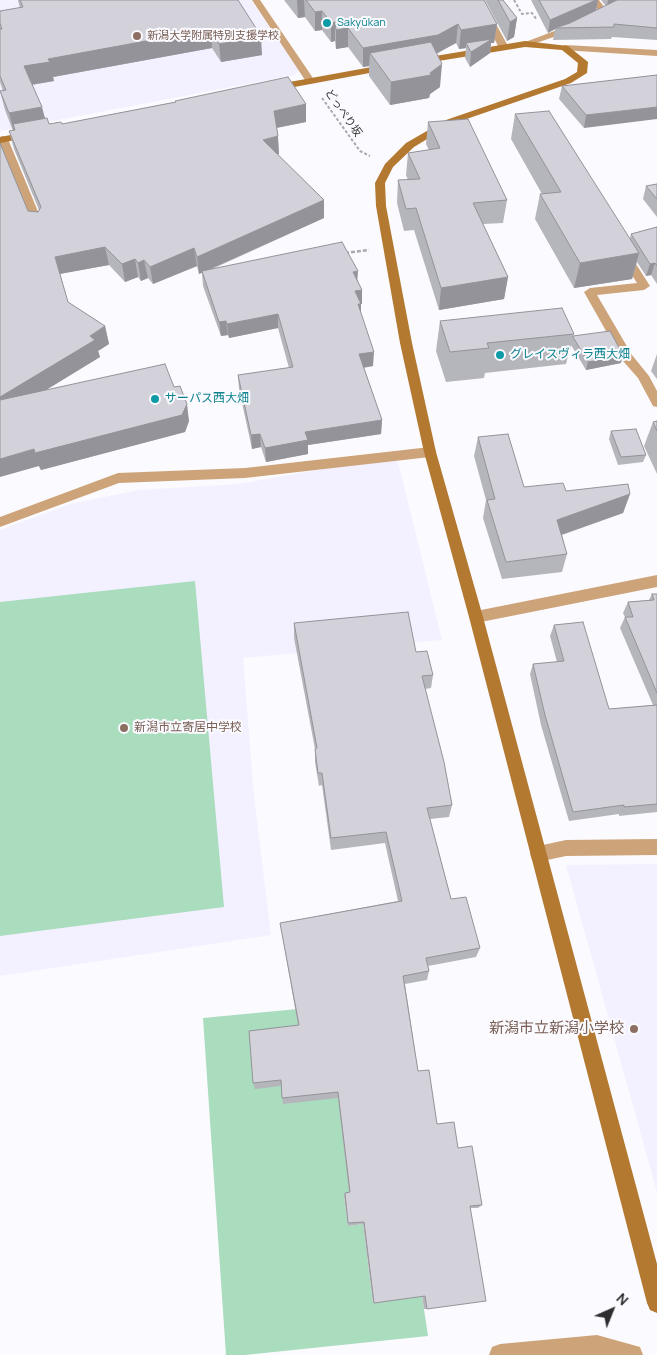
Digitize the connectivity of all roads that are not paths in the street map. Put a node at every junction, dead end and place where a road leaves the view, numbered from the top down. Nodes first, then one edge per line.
1 (256, 0) edge
2 (479, 0) edge
3 (594, 0) edge
4 (605, 12) edge
5 (580, 24) edge
6 (525, 44) junction
7 (503, 46) junction
8 (565, 48) junction
9 (657, 53) edge
10 (310, 82) junction
11 (262, 90) edge
12 (40, 132) edge
13 (2, 140) edge
14 (39, 226) edge
15 (619, 246) edge
16 (657, 403) edge
17 (430, 452) junction
18 (0, 522) edge
19 (657, 581) edge
20 (476, 618) junction
21 (657, 846) edge
22 (538, 854) junction
23 (657, 1303) edge
24 (500, 1355) edge
25 (632, 1355) edge

1 - 10 street
2 - 7 street
3 - 4 street
5 - 6 street
6 - 7 street
6 - 8 street
7 - 10 street
8 - 9 street
8 - 17 street
10 - 11 street
12 - 13 street
13 - 14 street
15 - 16 street
17 - 18 street
17 - 20 street
19 - 20 street
20 - 22 street
21 - 22 street
22 - 23 street
24 - 25 street

